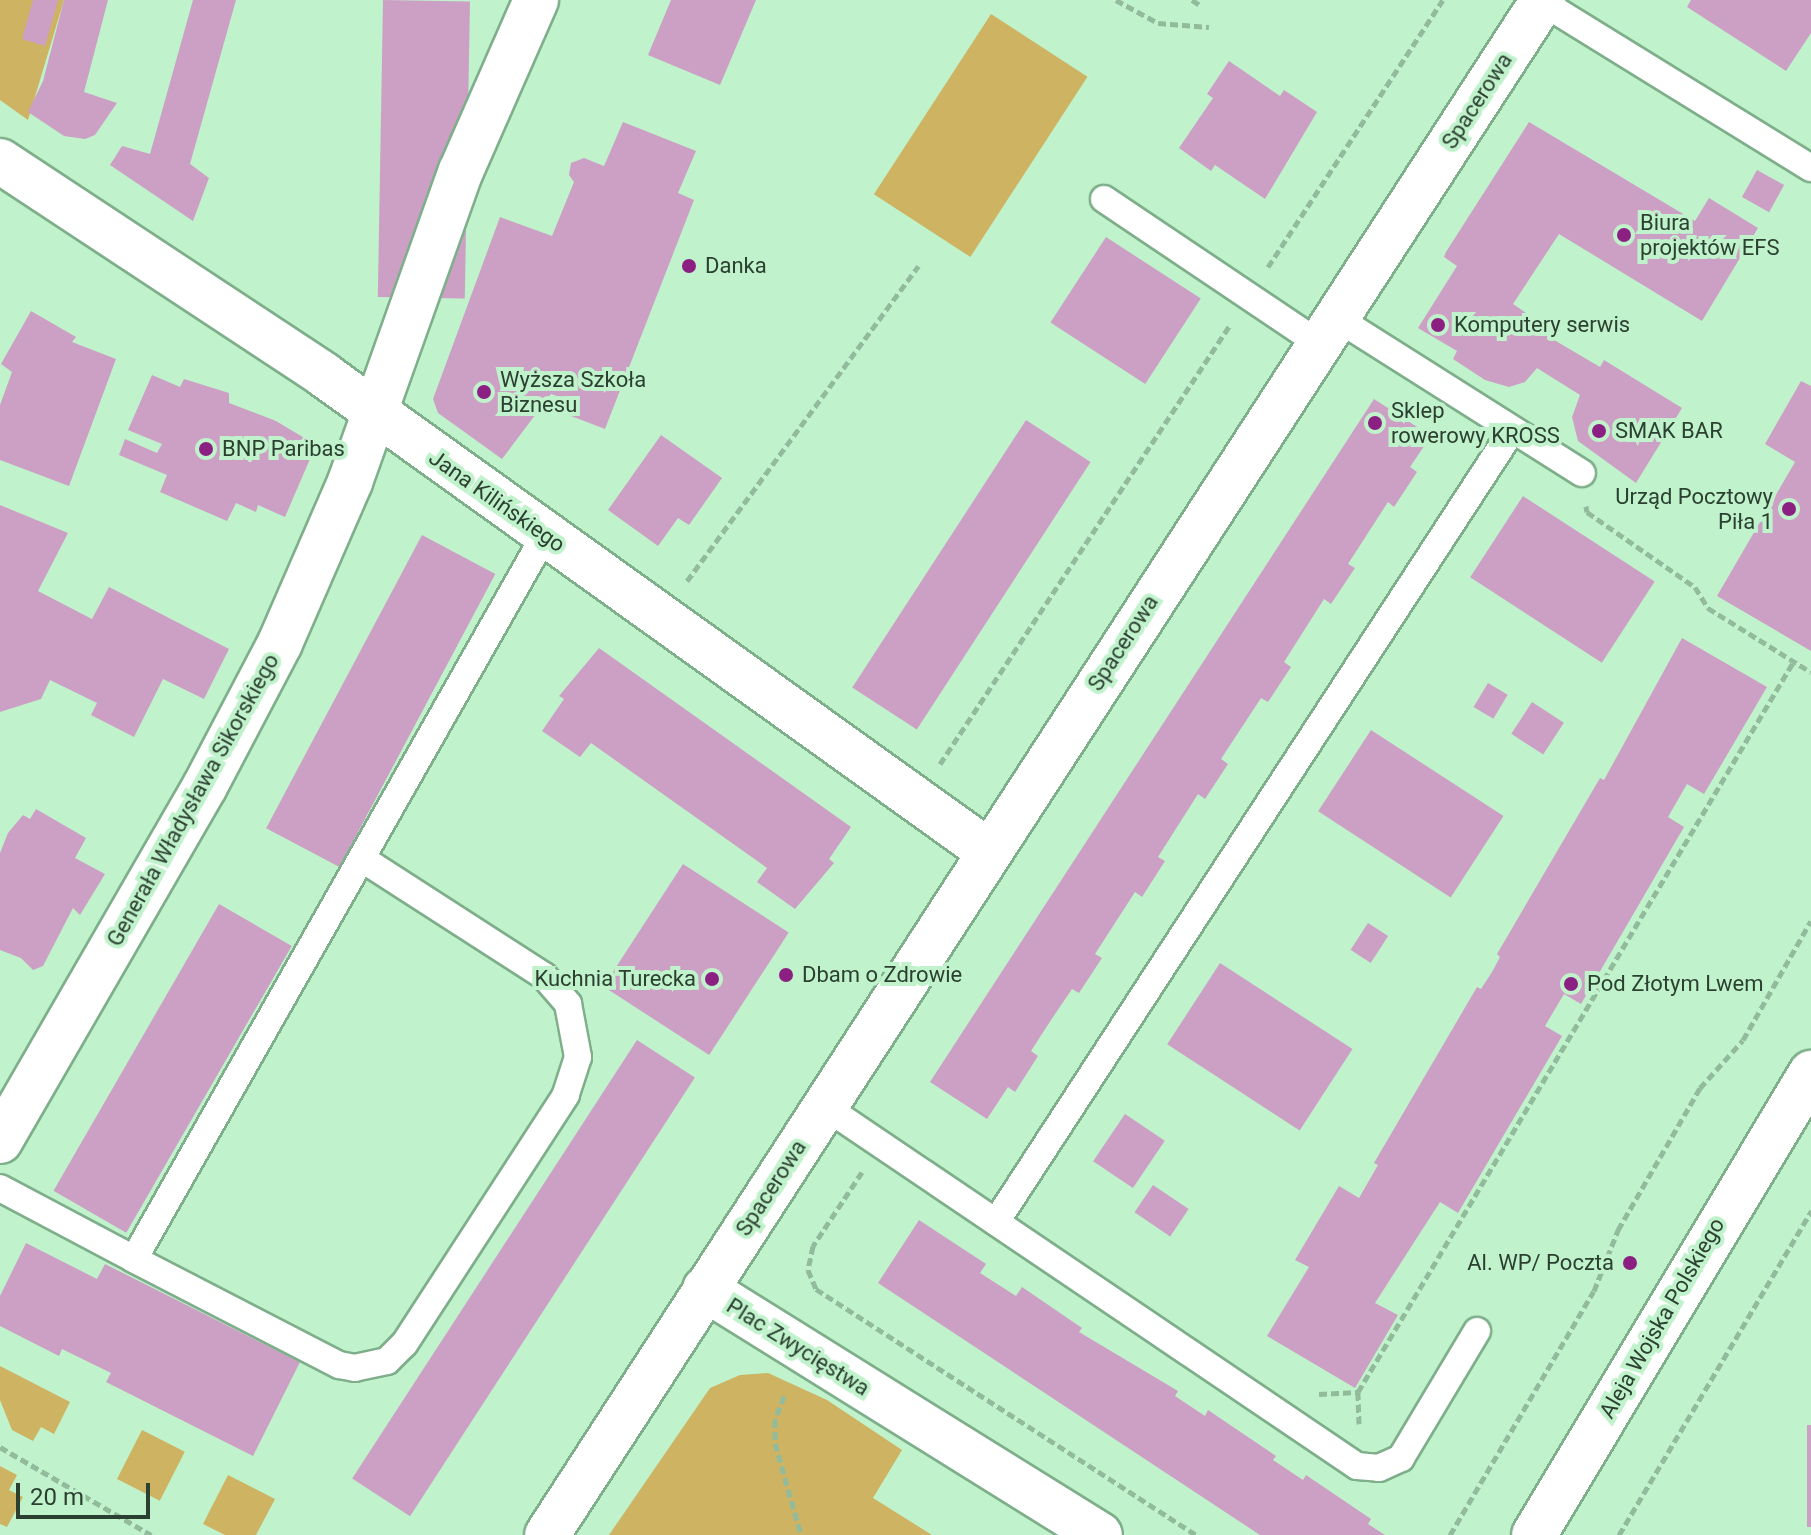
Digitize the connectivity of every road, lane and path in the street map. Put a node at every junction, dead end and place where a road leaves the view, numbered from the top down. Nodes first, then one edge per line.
1 (536, 0) edge
2 (1116, 0) edge
3 (1192, 0) edge
4 (1443, 0) edge
5 (1543, 1) edge
6 (1200, 5) dead end
7 (1209, 27) dead end
8 (0, 161) edge
9 (1811, 168) edge
10 (1104, 199) dead end
11 (918, 266) dead end
12 (1249, 296) junction
13 (1326, 330) junction
14 (374, 413) junction
15 (1511, 432) junction
16 (1582, 473) joint
17 (545, 535) junction
18 (660, 617) junction
19 (1794, 661) junction
20 (1811, 672) edge
21 (932, 777) dead end
22 (988, 851) junction
23 (364, 860) junction
24 (1811, 921) edge
25 (1811, 1051) edge
26 (1801, 1086) edge
27 (824, 1106) junction
28 (0, 1141) edge
29 (880, 1144) junction
30 (0, 1188) edge
31 (1811, 1211) edge
32 (996, 1222) junction
33 (134, 1259) junction
34 (705, 1289) junction
35 (1477, 1331) dead end
36 (784, 1396) dead end
37 (0, 1447) edge
38 (1357, 1466) junction
39 (151, 1535) edge
40 (547, 1535) edge
41 (801, 1535) edge
42 (1100, 1535) edge
43 (1196, 1535) edge
44 (1450, 1535) edge
45 (1534, 1535) edge
46 (1619, 1535) edge

1 - 14 street, Generała Władysława Sikorskiego
2 - 7 path
3 - 6 path
4 - 12 path
5 - 9 lane
5 - 13 street, Spacerowa
8 - 14 street, Jana Kilińskiego
10 - 12 lane
11 - 18 path
12 - 13 lane
12 - 21 path
13 - 15 lane
13 - 22 street, Spacerowa
14 - 17 street, Jana Kilińskiego
14 - 28 street, Generała Władysława Sikorskiego
15 - 16 lane
15 - 32 lane
16 - 19 path
17 - 18 street, Jana Kilińskiego
17 - 23 lane
18 - 22 street, Jana Kilińskiego
19 - 20 path
19 - 38 path
22 - 27 street, Spacerowa
23 - 33 lane
23 - 33 lane
24 - 44 path
25 - 26 street, Aleja Wojska Polskiego
26 - 45 street, Aleja Wojska Polskiego
27 - 29 lane
27 - 34 street, Spacerowa
29 - 32 lane
29 - 43 path
30 - 33 lane
31 - 46 path
32 - 38 lane
34 - 40 street, Plac Zwycięstwa
34 - 42 street, Plac Zwycięstwa
35 - 38 lane
36 - 41 path
37 - 39 path

